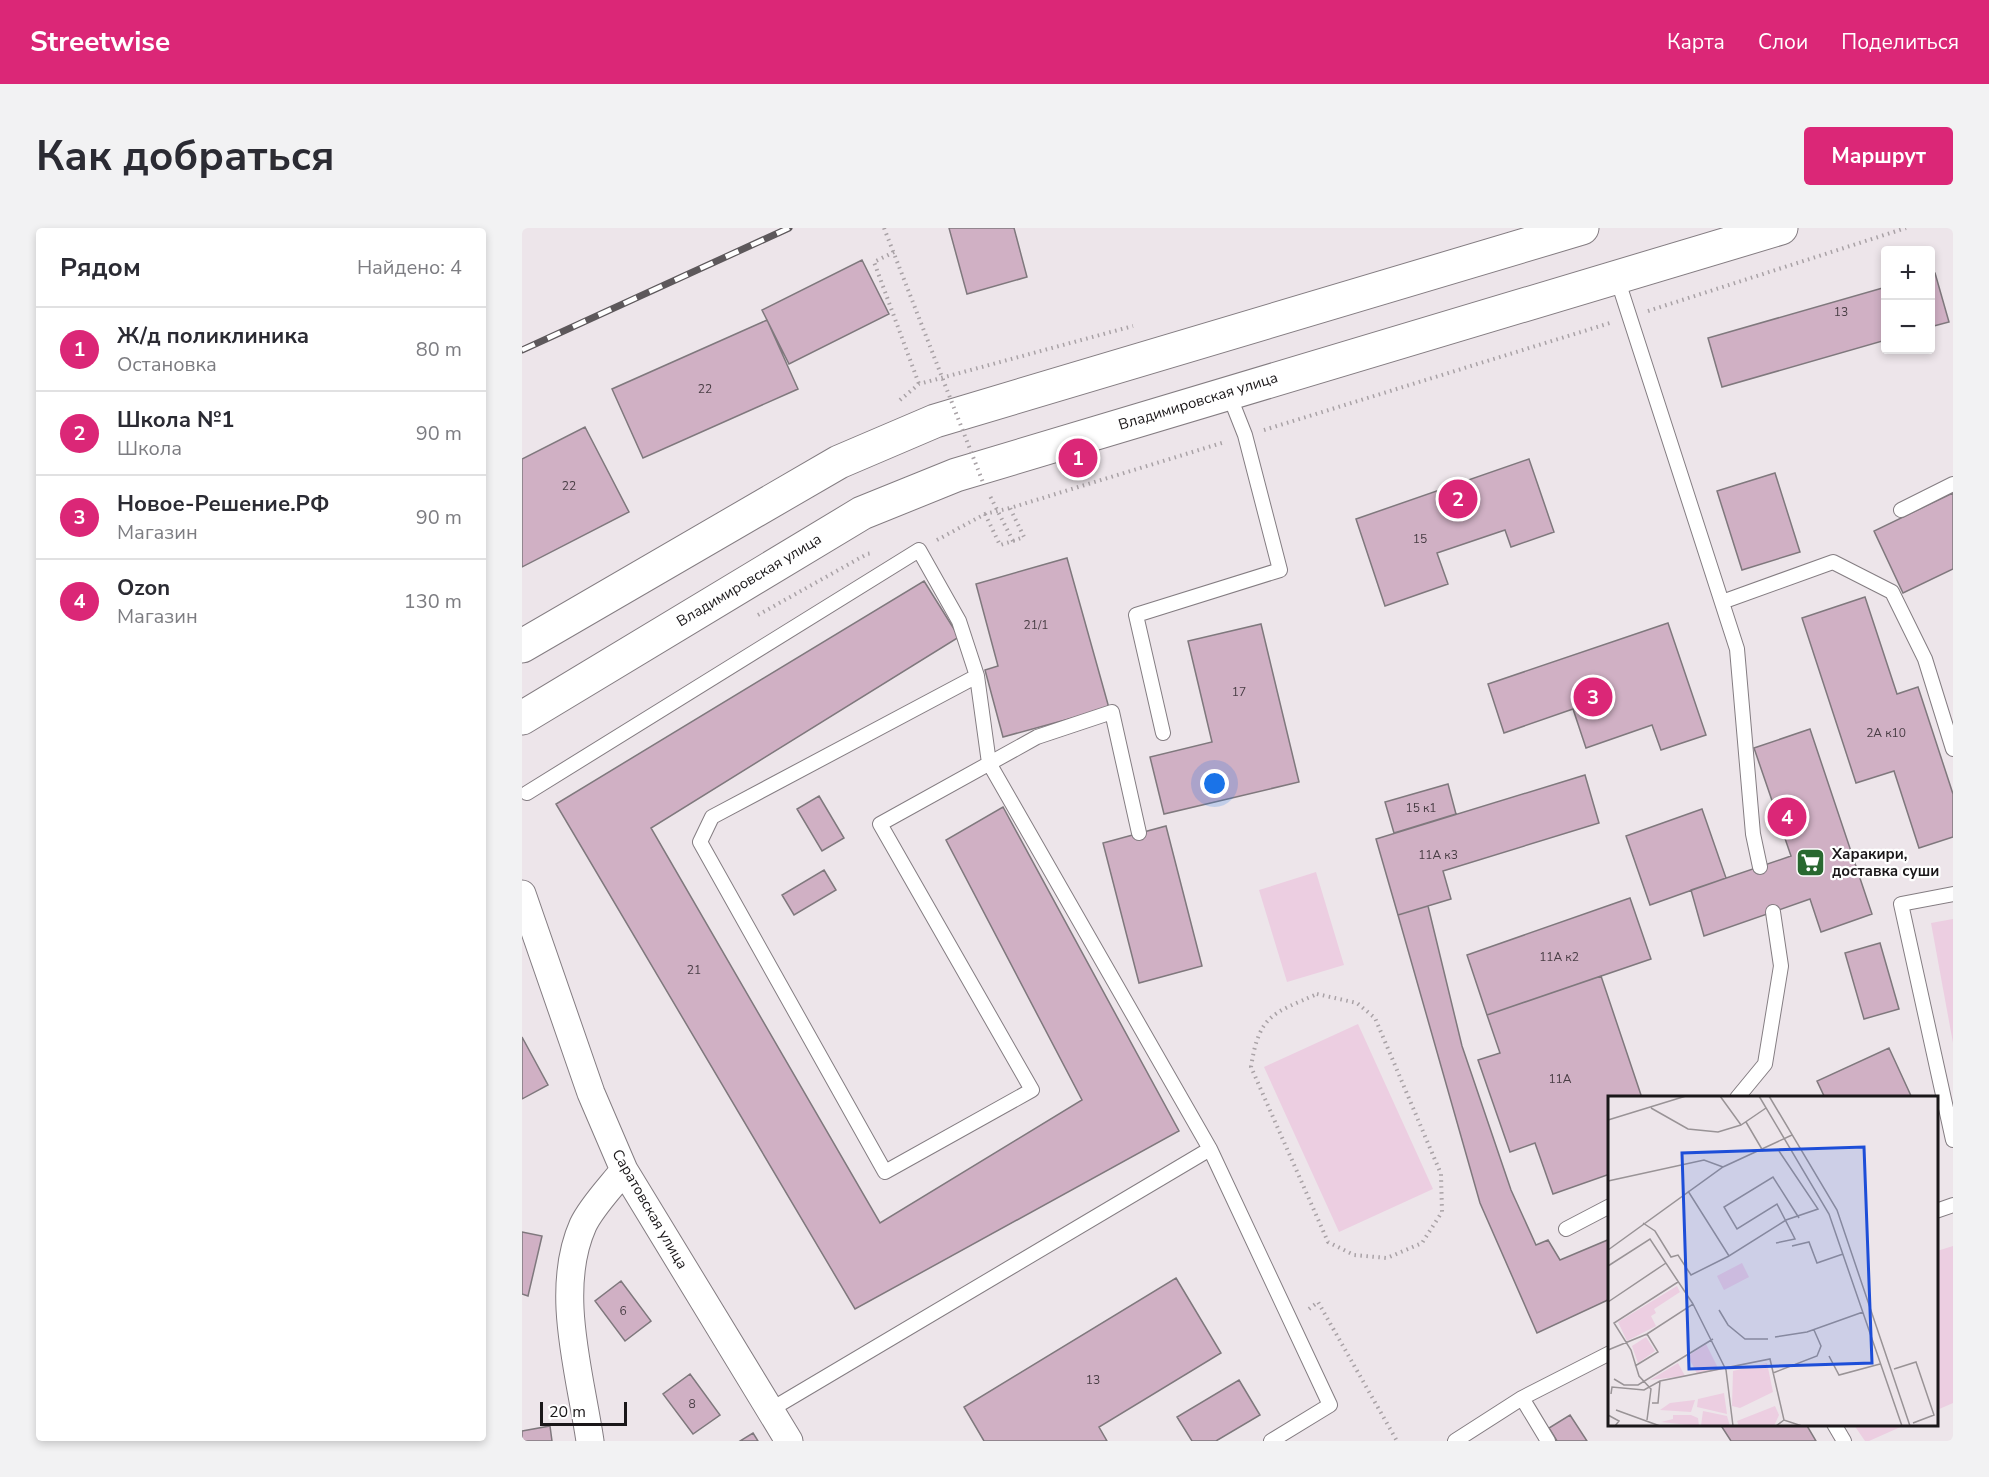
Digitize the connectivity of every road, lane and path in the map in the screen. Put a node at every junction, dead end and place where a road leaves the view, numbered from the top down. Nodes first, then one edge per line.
1 (884, 228) edge
2 (1582, 228) edge
3 (1781, 228) edge
4 (1906, 228) edge
5 (894, 252) junction
6 (1617, 278) junction
7 (1630, 317) junction
8 (919, 384) dead end
9 (1228, 392) junction
10 (1245, 435) junction
11 (1953, 484) edge
12 (1010, 508) junction
13 (1901, 510) dead end
14 (985, 514) junction
15 (1013, 541) junction
16 (919, 550) junction
17 (1722, 602) junction
18 (755, 617) dead end
19 (522, 646) edge
20 (977, 676) junction
21 (522, 718) edge
22 (1163, 733) dead end
23 (1953, 749) edge
24 (989, 763) junction
25 (527, 793) dead end
26 (1139, 833) dead end
27 (1760, 867) dead end
28 (1953, 894) edge
29 (523, 900) edge
30 (1773, 912) dead end
31 (1739, 1096) edge
32 (1953, 1140) edge
33 (1210, 1149) junction
34 (624, 1170) junction
35 (1953, 1205) edge
36 (1608, 1207) edge
37 (1938, 1210) edge
38 (1566, 1229) dead end
39 (1328, 1242) joint
40 (1290, 1320) junction
41 (1608, 1354) edge
42 (1522, 1398) junction
43 (770, 1410) junction
44 (1835, 1426) edge
45 (590, 1441) edge
46 (789, 1441) edge
47 (1271, 1441) edge
48 (1397, 1441) edge
49 (1455, 1441) edge
50 (1548, 1441) edge
51 (1844, 1441) edge

1 - 5 path, bridge
2 - 19 main road
3 - 6 main road, Владимировская улица
4 - 7 path
5 - 8 path
5 - 15 path, bridge
6 - 7 lane
6 - 9 main road, Владимировская улица
7 - 10 path
7 - 17 lane
9 - 10 lane
9 - 21 main road, Владимировская улица
10 - 12 path
10 - 22 lane
11 - 13 lane
12 - 14 path
12 - 15 path
14 - 15 path
14 - 16 path
16 - 18 path
16 - 20 lane
16 - 25 lane
17 - 23 lane
17 - 27 lane
20 - 24 lane
20 - 24 lane
24 - 26 lane
24 - 33 lane
28 - 32 lane
29 - 34 street, Саратовская улица
30 - 31 lane
33 - 40 lane
33 - 43 lane
34 - 43 street, Саратовская улица
34 - 45 street
35 - 37 lane
36 - 38 lane
39 - 39 path
40 - 47 lane
40 - 48 path
41 - 42 lane
42 - 49 lane
42 - 50 lane
43 - 46 street, Саратовская улица
44 - 51 lane

